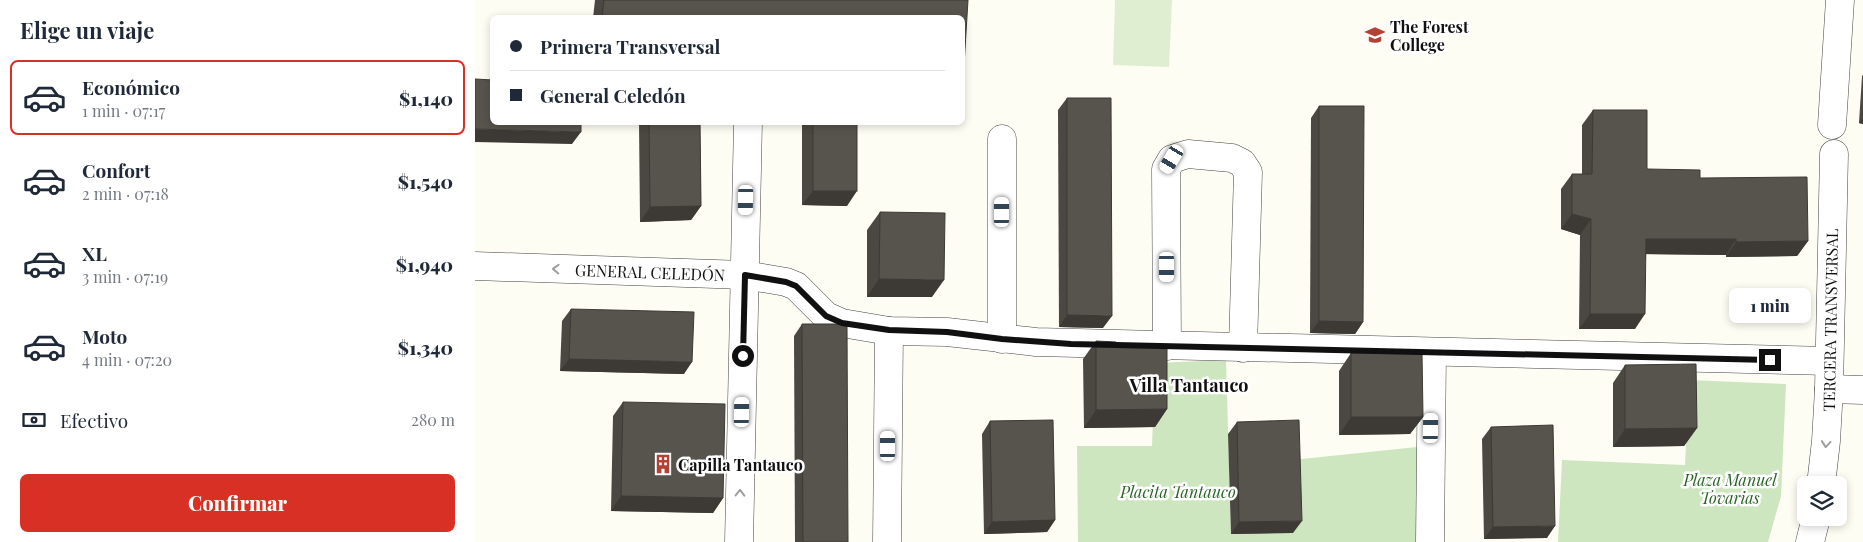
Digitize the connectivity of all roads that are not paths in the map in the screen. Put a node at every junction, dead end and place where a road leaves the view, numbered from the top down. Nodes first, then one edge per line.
1 (1840, 0) edge
2 (748, 125) edge
3 (1832, 125) dead end
4 (1002, 139) dead end
5 (1834, 154) dead end
6 (475, 266) edge
7 (745, 275) junction
8 (889, 330) junction
9 (1002, 339) junction
10 (1167, 346) junction
11 (1243, 348) junction
12 (1432, 352) junction
13 (1829, 361) junction
14 (1829, 389) junction
15 (1863, 390) edge
16 (1822, 476) edge
17 (1813, 526) edge
18 (739, 542) edge
19 (887, 542) edge
20 (1429, 542) edge
21 (1810, 542) edge

1 - 3 street
2 - 7 street
4 - 9 street
5 - 13 street, TERCERA TRANSVERSAL
7 -> 6 street, GENERAL CELEDÓN
7 - 8 street, GENERAL CELEDÓN
18 -> 7 street
8 - 9 street, GENERAL CELEDÓN
8 - 19 street
9 - 10 street, GENERAL CELEDÓN
10 - 11 street, GENERAL CELEDÓN
10 - 11 street
11 - 12 street, GENERAL CELEDÓN
12 - 13 street, GENERAL CELEDÓN
12 - 20 street
13 - 14 street, TERCERA TRANSVERSAL
14 - 15 street
14 -> 16 street, TERCERA TRANSVERSAL
17 - 21 street

